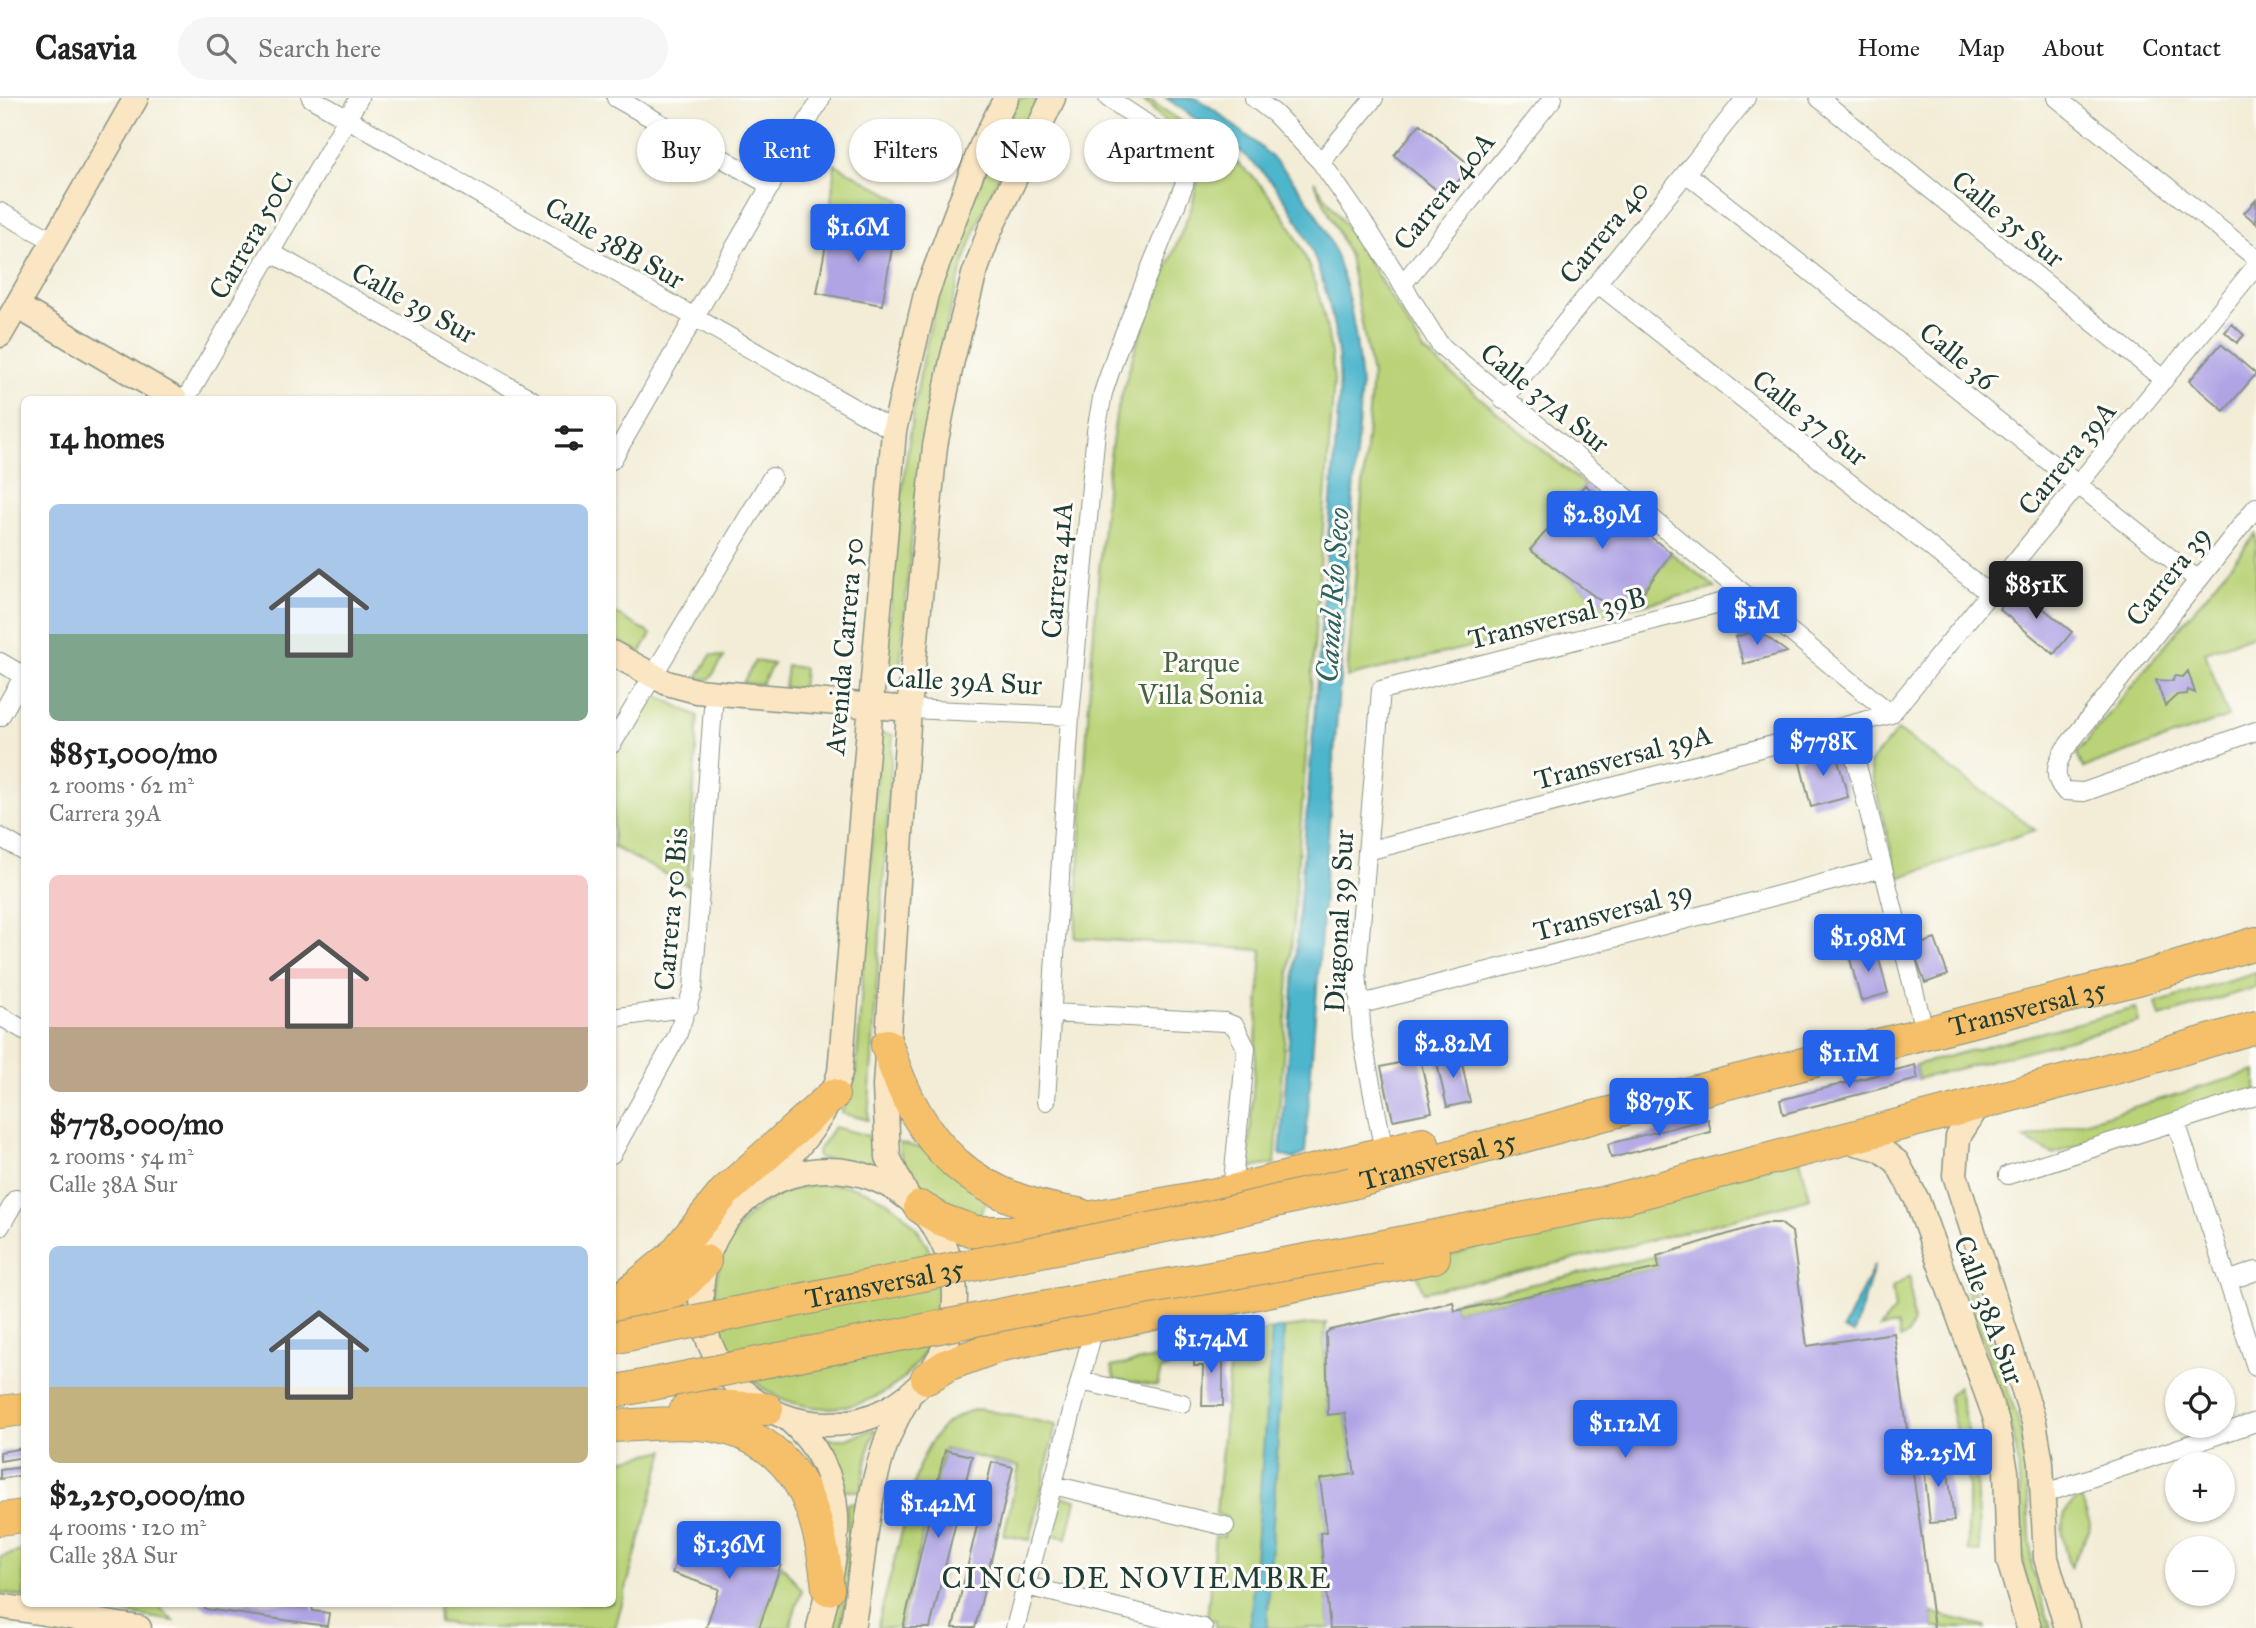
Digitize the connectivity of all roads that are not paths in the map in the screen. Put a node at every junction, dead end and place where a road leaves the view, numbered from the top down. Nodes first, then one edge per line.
1 (311, 98) edge
2 (359, 98) edge
3 (616, 98) edge
4 (821, 98) edge
5 (1006, 98) edge
6 (1053, 98) edge
7 (1108, 98) edge
8 (1254, 98) edge
9 (1374, 98) edge
10 (1553, 98) edge
11 (1746, 98) edge
12 (1819, 98) edge
13 (2057, 98) edge
14 (129, 101) edge
15 (348, 119) junction
16 (1321, 162) junction
17 (1686, 173) junction
18 (771, 186) junction
19 (0, 212) edge
20 (54, 241) junction
21 (272, 253) junction
22 (2256, 258) edge
23 (2256, 267) edge
24 (1597, 283) junction
25 (1402, 285) junction
26 (17, 306) junction
27 (694, 319) junction
28 (0, 335) edge
29 (2165, 380) junction
30 (170, 396) edge
31 (188, 396) edge
32 (526, 396) edge
33 (1503, 400) junction
34 (894, 431) junction
35 (616, 449) edge
36 (772, 477) dead end
37 (2079, 486) junction
38 (2256, 507) edge
39 (2198, 580) junction
40 (1991, 595) junction
41 (1747, 596) junction
42 (616, 655) edge
43 (0, 662) edge
44 (21, 673) edge
45 (653, 676) junction
46 (21, 680) edge
47 (1381, 690) joint
48 (714, 693) junction
49 (869, 706) junction
50 (909, 709) junction
51 (1891, 714) junction
52 (1070, 716) junction
53 (0, 717) edge
54 (1847, 726) junction
55 (2256, 731) edge
56 (616, 737) edge
57 (0, 836) edge
58 (21, 849) edge
59 (1367, 850) junction
60 (1882, 868) junction
61 (2256, 943) edge
62 (1358, 1005) junction
63 (689, 1007) junction
64 (1051, 1013) junction
65 (0, 1016) edge
66 (616, 1017) edge
67 (2256, 1027) edge
68 (21, 1028) edge
69 (1925, 1034) junction
70 (887, 1045) junction
71 (832, 1095) junction
72 (2256, 1096) edge
73 (1046, 1101) dead end
74 (1979, 1104) junction
75 (1594, 1117) junction
76 (2176, 1122) junction
77 (1840, 1139) junction
78 (616, 1142) edge
79 (1384, 1152) junction
80 (2007, 1175) dead end
81 (0, 1189) edge
82 (758, 1190) junction
83 (1232, 1191) junction
84 (20, 1201) edge
85 (913, 1201) junction
86 (1602, 1203) junction
87 (1102, 1217) junction
88 (0, 1227) edge
89 (705, 1261) junction
90 (2256, 1272) edge
91 (2228, 1281) junction
92 (616, 1303) edge
93 (616, 1318) edge
94 (1095, 1324) junction
95 (616, 1337) edge
96 (2256, 1367) edge
97 (1080, 1381) junction
98 (918, 1387) junction
99 (616, 1391) edge
100 (1182, 1403) dead end
101 (21, 1409) edge
102 (0, 1412) edge
103 (777, 1413) junction
104 (2256, 1422) edge
105 (616, 1424) edge
106 (616, 1425) edge
107 (1053, 1485) junction
108 (2043, 1493) junction
109 (1225, 1526) dead end
110 (1026, 1586) junction
111 (828, 1589) junction
112 (0, 1606) edge
113 (139, 1628) edge
114 (819, 1628) edge
115 (852, 1628) edge
116 (1015, 1628) edge
117 (1202, 1628) edge
118 (2029, 1628) edge
119 (2067, 1628) edge

1 - 15 street, Calle 38B Sur
2 - 15 street, Carrera 50C
3 - 18 street
4 - 18 street
5 - 34 main road, Avenida Carrera 50
6 - 50 main road
7 - 52 street, Carrera 41A
8 - 16 street, Calle 37A Sur
9 - 16 street
10 - 25 street, Carrera 40A
11 - 17 street, Carrera 40
12 - 29 street, Calle 35 Sur
13 - 22 street
14 - 20 main road
15 - 21 street, Carrera 50C
15 - 27 street, Calle 38B Sur
16 - 25 street, Calle 37A Sur
17 - 24 street, Carrera 40
17 - 37 street, Calle 36
18 - 27 street
19 - 20 street
20 - 26 main road
21 - 31 street, Carrera 50C
21 - 32 street, Calle 39 Sur
23 - 29 street, Carrera 39A
24 - 33 street, Carrera 40
24 - 40 street, Calle 37 Sur
25 - 33 street, Calle 37A Sur
26 - 28 main road
26 - 30 main road
27 - 34 street, Calle 38B Sur
27 - 35 street
29 - 37 street, Carrera 39A
33 - 41 street, Calle 37A Sur
34 - 49 main road, Avenida Carrera 50
36 - 45 street
37 - 39 street, Calle 36
37 - 40 street, Carrera 39A
38 - 39 street, Carrera 39
39 - 55 street, Carrera 39
40 - 51 street, Carrera 39A
41 - 47 street, Transversal 39B
41 - 51 street, Calle 37A Sur
42 - 45 main road, Calle 39A Sur
43 - 44 street
45 - 48 main road, Calle 39A Sur
45 - 56 street
46 - 53 street
47 - 59 street, Diagonal 39 Sur
48 - 49 main road, Calle 39A Sur
48 - 63 street, Carrera 50 Bis
49 - 50 main road, Calle 39A Sur
49 - 71 main road, Avenida Carrera 50
50 - 52 street, Calle 39A Sur
50 - 70 main road
51 - 54 street, Transversal 39A
52 - 64 street, Carrera 41A
54 - 59 street, Transversal 39A
54 - 60 street
57 - 58 street
59 - 62 street, Diagonal 39 Sur
60 - 62 street, Transversal 39
60 - 69 street
61 - 69 highway, Transversal 35
62 - 79 street, Diagonal 39 Sur
63 - 66 street
63 - 78 street, Carrera 50 Bis
64 - 73 street, Carrera 41A
64 - 83 street
65 - 68 street
67 - 74 highway, Transversal 35
69 - 75 highway, Transversal 35
70 - 85 main road
70 - 87 highway
71 - 82 main road, Avenida Carrera 50
71 - 92 highway
72 - 76 street
74 - 77 highway, Transversal 35
74 - 108 main road, Calle 38A Sur
75 - 79 highway
75 - 95 highway, Transversal 35, bridge
76 - 80 street
76 - 91 street
77 - 86 highway, Transversal 35
77 - 118 main road, Calle 38A Sur
79 - 83 highway
81 - 84 street
82 - 85 main road
82 - 89 main road
83 - 87 highway
84 - 88 street
85 - 87 highway
85 - 98 main road
86 - 94 highway
86 - 99 highway, Transversal 35, bridge
89 - 93 highway
89 - 103 main road
90 - 91 street
91 - 96 street
94 - 97 street
94 - 98 highway
97 - 100 street
97 - 107 street
98 - 103 main road
98 - 115 main road
101 - 102 highway
103 - 105 highway
103 - 111 main road
104 - 108 street
106 - 111 highway
107 - 109 street
107 - 110 street
108 - 119 main road, Calle 38A Sur
110 - 116 street
110 - 117 street
111 - 114 main road
112 - 113 main road

